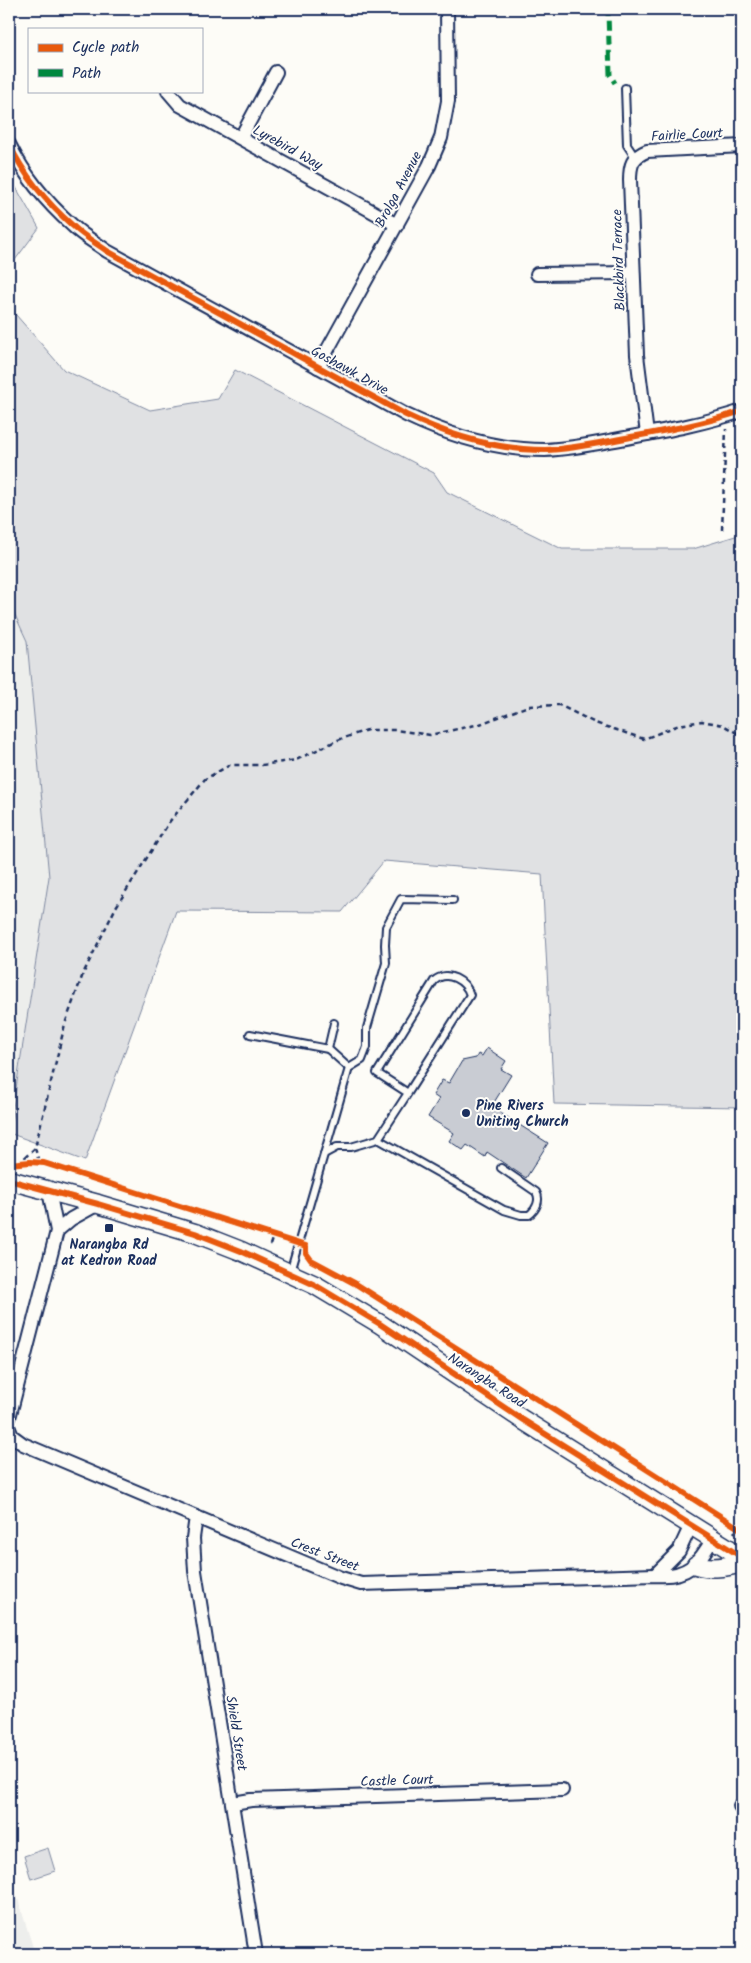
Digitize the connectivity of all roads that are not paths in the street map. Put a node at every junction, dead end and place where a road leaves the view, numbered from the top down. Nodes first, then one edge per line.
1 (447, 9) edge
2 (276, 72) dead end
3 (625, 88) dead end
4 (169, 92) edge
5 (241, 137) junction
6 (9, 144) edge
7 (742, 146) edge
8 (635, 157) junction
9 (397, 225) junction
10 (633, 273) junction
11 (537, 274) dead end
12 (318, 366) junction
13 (742, 411) edge
14 (647, 434) junction
15 (453, 900) dead end
16 (334, 1023) dead end
17 (250, 1034) dead end
18 (328, 1049) junction
19 (349, 1068) junction
20 (408, 1093) junction
21 (378, 1139) junction
22 (324, 1154) junction
23 (501, 1168) dead end
24 (9, 1180) edge
25 (49, 1191) junction
26 (98, 1204) junction
27 (57, 1231) junction
28 (289, 1273) junction
29 (9, 1418) edge
30 (9, 1431) edge
31 (196, 1517) junction
32 (691, 1525) junction
33 (713, 1538) junction
34 (742, 1557) edge
35 (742, 1564) edge
36 (696, 1565) junction
37 (655, 1575) junction
38 (562, 1790) dead end
39 (233, 1803) junction
40 (256, 1954) edge

1 - 9 street, Brolga Avenue
2 - 5 street
3 - 8 lane
4 - 5 street, Lyrebird Way
5 - 9 street, Lyrebird Way
6 - 12 street, Goshawk Drive
7 - 8 street, Fairlie Court
8 - 10 street, Blackbird Terrace
9 - 12 street, Brolga Avenue
10 - 11 street
10 - 14 street, Blackbird Terrace
12 - 14 street, Goshawk Drive
13 - 14 street, Goshawk Drive
15 - 19 lane
16 - 18 lane
17 - 18 lane
18 - 19 lane
19 - 22 lane
20 - 20 lane
20 - 21 lane
21 - 22 lane
21 - 23 lane
22 - 28 lane
24 - 25 main road, Narangba Road
25 - 26 main road, Narangba Road
25 - 27 street
26 - 27 street
26 - 28 main road, Narangba Road
27 - 29 street
28 - 32 main road, Narangba Road
30 - 31 street, Crest Street
31 - 37 street, Crest Street
31 - 39 street, Shield Street
32 - 33 main road, Narangba Road
32 - 37 street
33 - 34 main road, Narangba Road
33 - 36 street
35 - 36 main road
36 - 37 street, Crest Street
38 - 39 street, Castle Court
39 - 40 street, Shield Street

